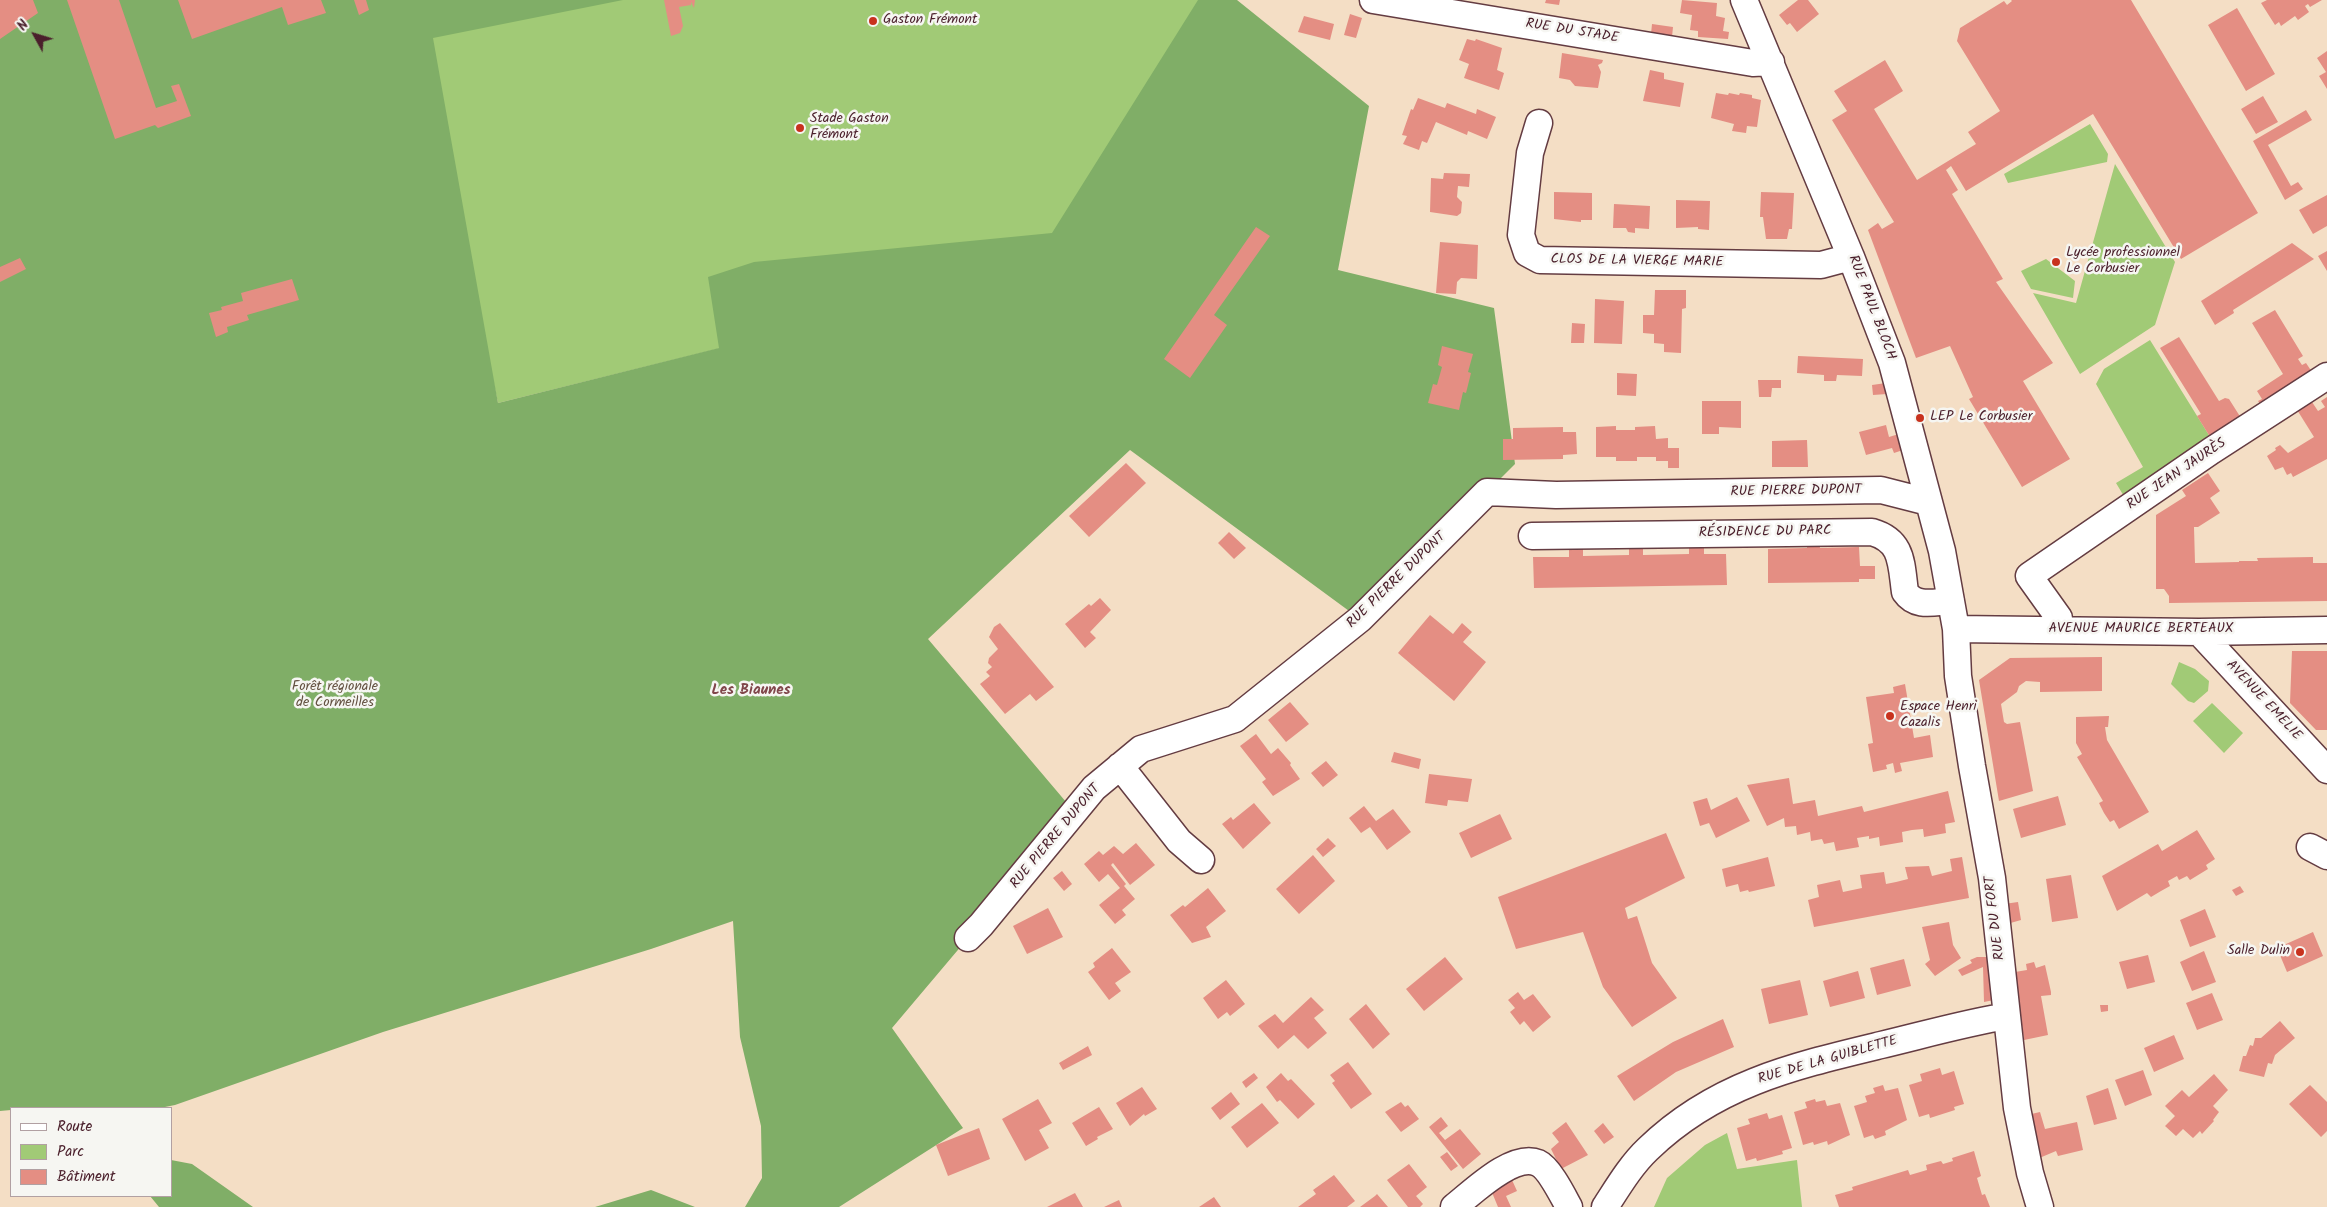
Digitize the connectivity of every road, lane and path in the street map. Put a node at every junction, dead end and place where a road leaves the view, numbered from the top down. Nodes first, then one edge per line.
1 (1373, 0) edge
2 (1744, 0) edge
3 (1771, 62) junction
4 (1539, 123) dead end
5 (1851, 257) junction
6 (2327, 376) edge
7 (1928, 502) junction
8 (1532, 536) dead end
9 (1951, 601) junction
10 (1956, 629) junction
11 (2059, 630) junction
12 (2327, 630) edge
13 (2199, 632) junction
14 (1120, 766) junction
15 (2327, 770) edge
16 (1201, 860) dead end
17 (968, 938) dead end
18 (2007, 1016) junction
19 (1454, 1207) edge
20 (1569, 1207) edge
21 (1605, 1207) edge
22 (2040, 1207) edge

1 - 3 street, RUE DU STADE
2 - 3 street, RUE PAUL BLOCH
3 - 5 street, RUE PAUL BLOCH
4 - 5 street, CLOS DE LA VIERGE MARIE
5 - 7 street, RUE PAUL BLOCH
6 - 11 street, RUE JEAN JAURÈS
7 - 9 street, RUE PAUL BLOCH
7 - 14 street, RUE PIERRE DUPONT
8 - 9 street, RÉSIDENCE DU PARC
9 - 10 street, RUE PAUL BLOCH
10 - 11 street, AVENUE MAURICE BERTEAUX
10 - 18 street, RUE DU FORT
11 - 13 street, AVENUE MAURICE BERTEAUX
12 - 13 street, AVENUE MAURICE BERTEAUX
13 - 15 street, AVENUE EMELIE
14 - 16 street
14 - 17 street, RUE PIERRE DUPONT
18 - 21 street, RUE DE LA GUIBLETTE
18 - 22 street, RUE DU FORT
19 - 20 street

